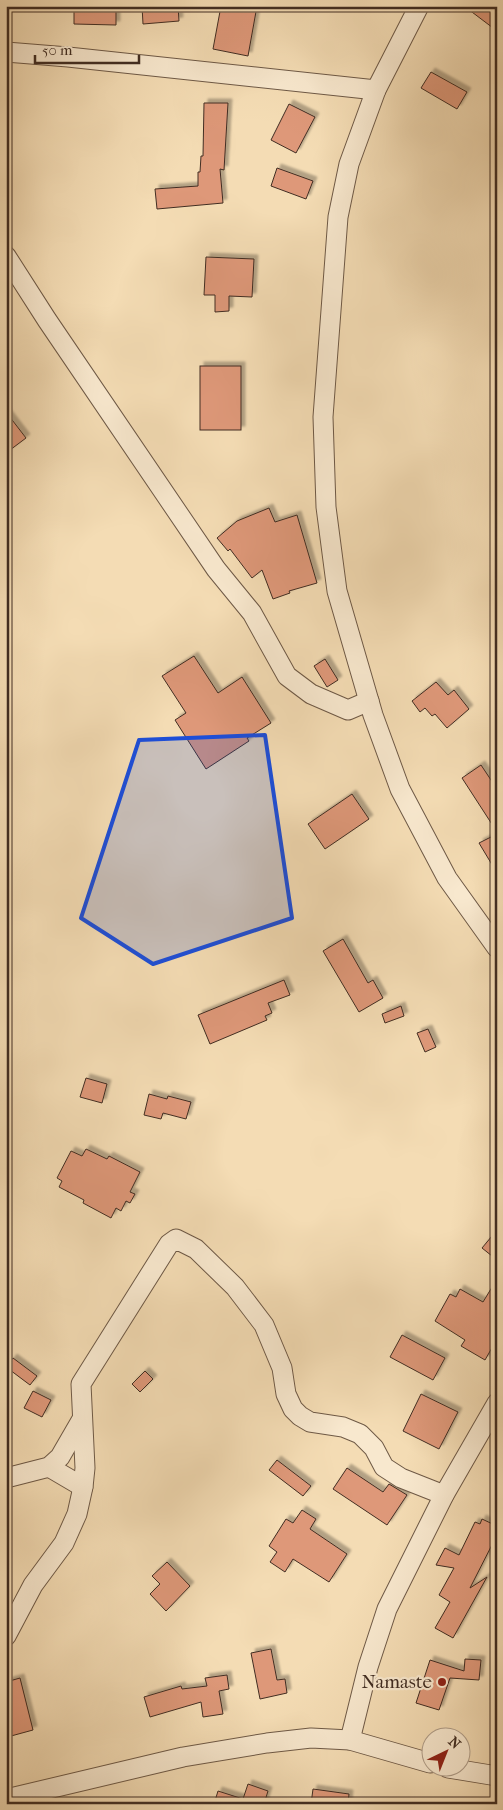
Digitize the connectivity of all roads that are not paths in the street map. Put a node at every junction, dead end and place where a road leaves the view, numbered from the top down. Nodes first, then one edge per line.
1 (419, 6) edge
2 (6, 52) edge
3 (376, 90) junction
4 (6, 256) edge
5 (369, 701) junction
6 (497, 948) edge
7 (497, 1403) edge
8 (82, 1419) junction
9 (49, 1467) junction
10 (6, 1478) edge
11 (83, 1487) junction
12 (444, 1495) junction
13 (6, 1636) edge
14 (350, 1740) junction
15 (420, 1760) edge
16 (470, 1772) edge
17 (497, 1776) edge
18 (6, 1799) edge
19 (32, 1799) edge

1 - 3 street
2 - 3 street
3 - 5 street
4 - 5 street
5 - 6 street
7 - 12 street
8 - 9 street
8 - 11 street
8 - 12 street
9 - 10 street
9 - 11 street
11 - 13 street
12 - 14 street
14 - 15 street
14 - 19 street
16 - 17 street
18 - 19 street

